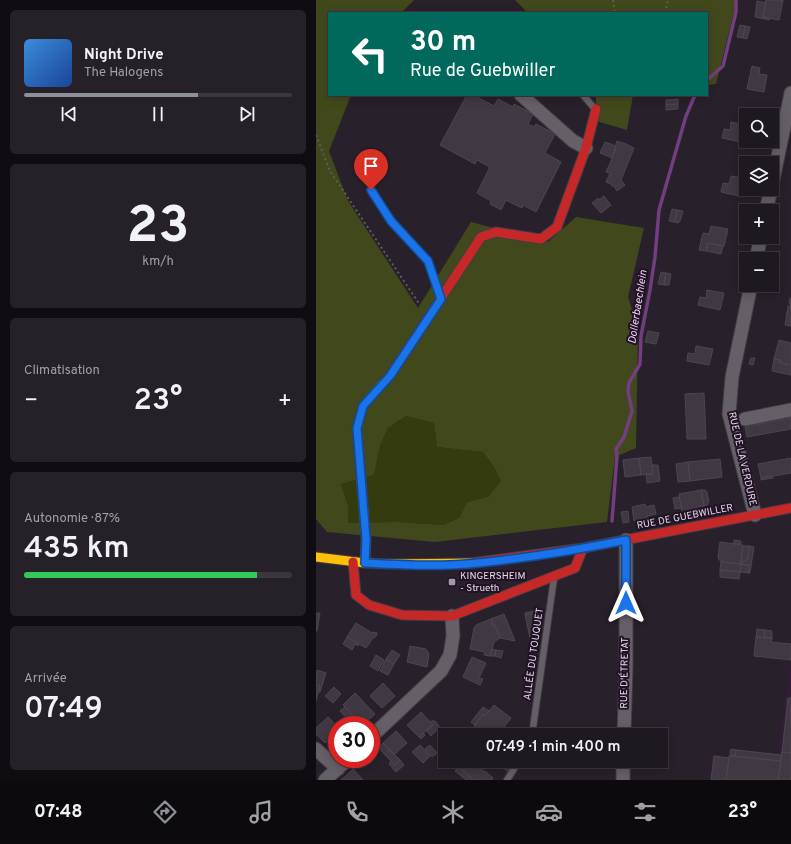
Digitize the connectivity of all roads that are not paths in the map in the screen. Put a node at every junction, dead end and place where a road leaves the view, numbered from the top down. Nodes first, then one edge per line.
1 (791, 93) edge
2 (522, 96) edge
3 (584, 96) edge
4 (596, 109) joint
5 (789, 115) edge
6 (586, 148) junction
7 (779, 156) edge
8 (371, 190) dead end
9 (750, 292) edge
10 (441, 299) junction
11 (791, 410) edge
12 (745, 418) joint
13 (731, 421) junction
14 (791, 508) edge
15 (755, 515) junction
16 (626, 540) junction
17 (582, 548) junction
18 (316, 557) edge
19 (353, 562) junction
20 (365, 563) junction
21 (555, 576) junction
22 (452, 616) junction
23 (533, 728) edge
24 (624, 728) edge
25 (380, 729) edge
26 (316, 749) edge
27 (515, 768) edge
28 (623, 768) edge
29 (338, 769) joint
30 (325, 780) edge
31 (508, 780) edge
32 (623, 780) edge

1 - 5 street
2 - 6 street
3 - 4 lane
4 - 6 street
5 - 7 street
6 - 10 street
8 - 10 lane
9 - 13 street, RUE DE LA VERDURE
10 - 20 street
11 - 12 street
12 - 13 lane
13 - 15 street, RUE DE LA VERDURE
14 - 15 street, RUE DE GUEBWILLER
15 - 16 street, RUE DE GUEBWILLER
16 - 17 street, RUE DE GUEBWILLER
16 - 24 street, RUE D'ÉTRETAT
17 - 20 street, RUE DE GUEBWILLER
17 - 21 street
18 - 19 street, RUE DE GUEBWILLER
19 - 20 street, RUE DE GUEBWILLER
19 - 22 street
21 - 22 street
21 - 23 lane, ALLÉE DU TOUQUET
22 - 25 street
26 - 29 street
27 - 31 lane
28 - 32 street
29 - 30 street

